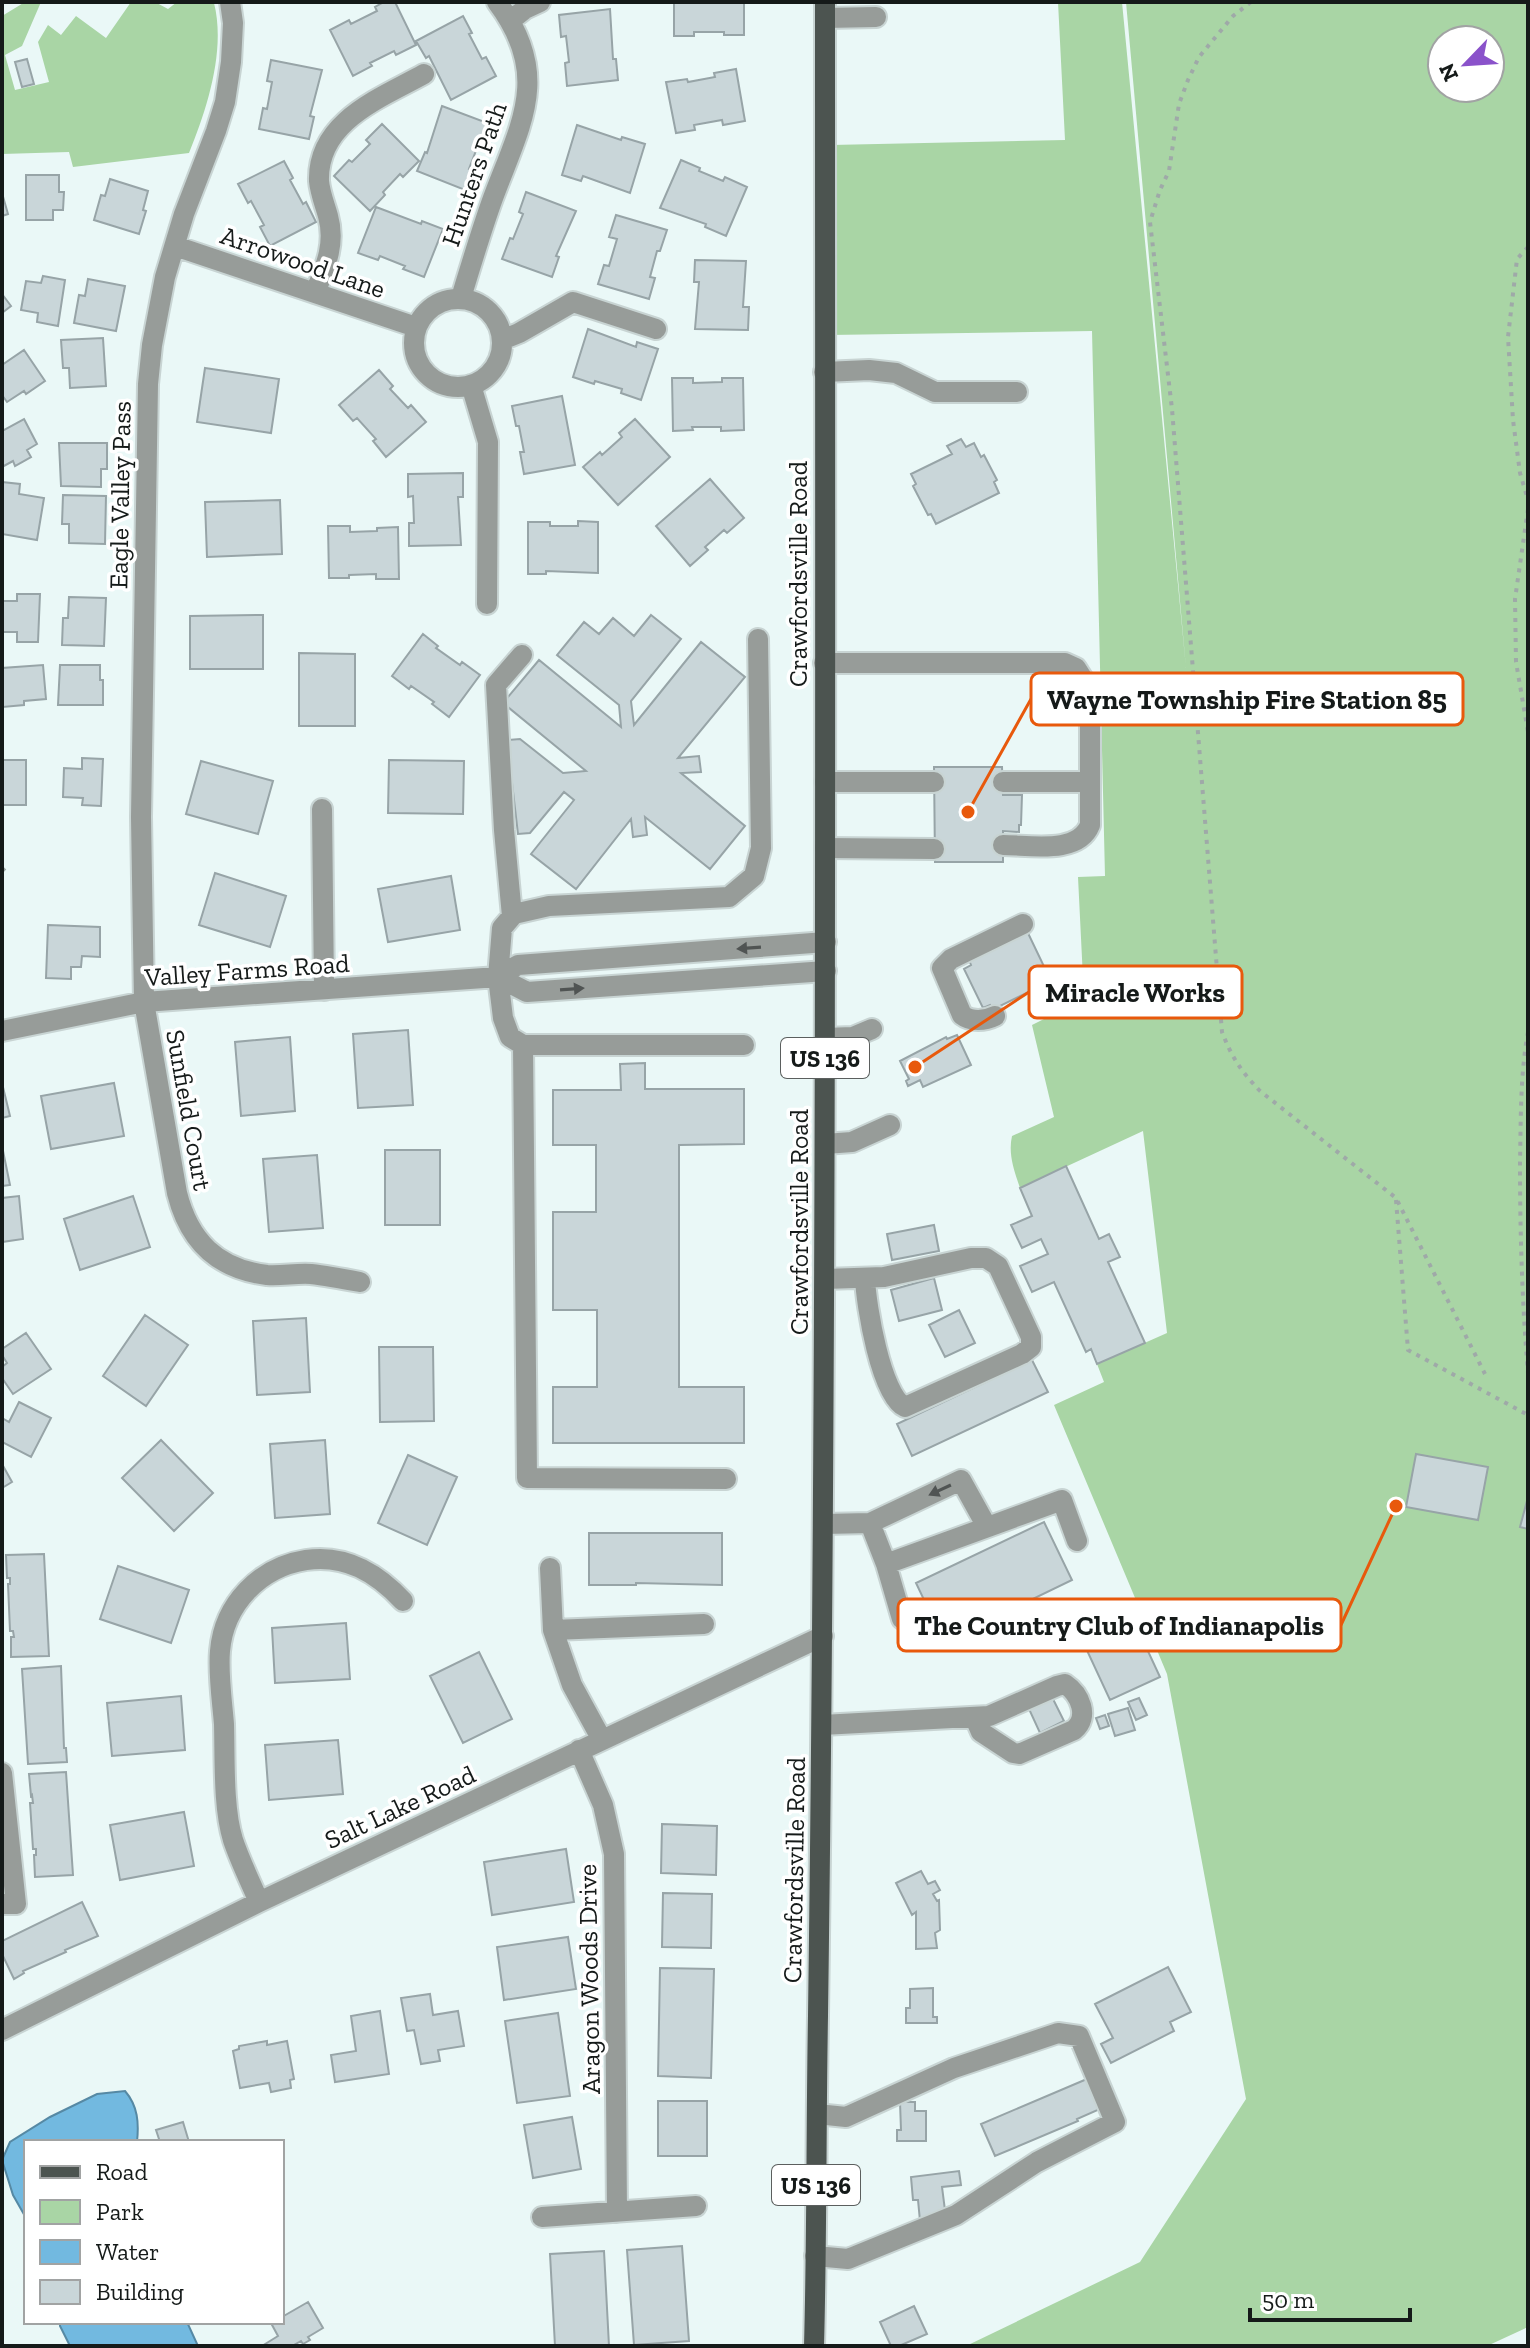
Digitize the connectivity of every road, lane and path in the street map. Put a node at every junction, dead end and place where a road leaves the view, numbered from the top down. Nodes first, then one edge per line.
1 (232, 2) edge
2 (497, 2) edge
3 (540, 2) edge
4 (1251, 2) edge
5 (825, 10) edge
6 (876, 17) dead end
7 (510, 21) junction
8 (424, 74) dead end
9 (175, 246) junction
10 (1528, 247) edge
11 (315, 293) junction
12 (461, 298) junction
13 (416, 327) junction
14 (656, 329) dead end
15 (502, 340) junction
16 (824, 372) junction
17 (471, 385) junction
18 (1017, 392) dead end
19 (1528, 500) edge
20 (1528, 509) edge
21 (487, 604) dead end
22 (758, 639) dead end
23 (522, 655) dead end
24 (824, 663) junction
25 (1528, 732) edge
26 (825, 782) junction
27 (934, 782) dead end
28 (1003, 782) dead end
29 (1090, 782) junction
30 (322, 809) dead end
31 (1003, 845) dead end
32 (825, 848) junction
33 (934, 849) dead end
34 (7, 866) dead end
35 (2, 871) edge
36 (512, 916) junction
37 (1023, 924) dead end
38 (826, 942) junction
39 (826, 971) junction
40 (498, 977) junction
41 (324, 990) junction
42 (144, 1002) junction
43 (995, 1016) dead end
44 (872, 1029) dead end
45 (2, 1031) edge
46 (1528, 1032) edge
47 (825, 1038) junction
48 (523, 1045) junction
49 (744, 1045) dead end
50 (890, 1125) dead end
51 (825, 1144) junction
52 (1396, 1198) junction
53 (865, 1278) junction
54 (825, 1279) junction
55 (360, 1282) dead end
56 (1528, 1373) edge
57 (1485, 1374) dead end
58 (1528, 1415) edge
59 (726, 1479) dead end
60 (870, 1523) junction
61 (824, 1524) junction
62 (987, 1527) junction
63 (1077, 1541) dead end
64 (886, 1564) junction
65 (550, 1568) dead end
66 (403, 1601) dead end
67 (902, 1619) dead end
68 (704, 1624) dead end
69 (553, 1630) junction
70 (823, 1636) junction
71 (975, 1718) junction
72 (822, 1725) junction
73 (602, 1740) junction
74 (579, 1750) junction
75 (2, 1773) edge
76 (259, 1902) junction
77 (2, 1904) edge
78 (2, 2030) edge
79 (817, 2114) junction
80 (696, 2206) dead end
81 (617, 2212) junction
82 (542, 2217) dead end
83 (815, 2256) junction
84 (814, 2346) edge

1 - 9 street, Eagle Valley Pass
2 - 7 street, Hunters Path
3 - 7 street
4 - 52 path
5 - 6 street
5 - 16 main road, Crawfordsville Road / US 136
7 - 12 street, Hunters Path
8 - 11 street
9 - 11 street, Arrowood Lane
9 - 42 street, Eagle Valley Pass
10 - 19 path
11 - 13 street, Arrowood Lane
12 - 13 street
12 - 15 street
13 - 17 street
14 - 15 street
15 - 17 street
16 - 18 street
16 - 24 main road, Crawfordsville Road / US 136
17 - 21 street
20 - 25 path
22 - 36 street
23 - 36 street
24 - 26 main road, Crawfordsville Road / US 136
24 - 29 street
26 - 27 street
26 - 32 main road, Crawfordsville Road / US 136
28 - 29 street
29 - 31 street
30 - 41 street
32 - 33 street
32 - 38 main road, Crawfordsville Road / US 136
34 - 35 path
36 - 40 street
37 - 43 street
38 - 39 main road, Crawfordsville Road / US 136
38 -> 40 street, Valley Farms Road
40 -> 39 street, Valley Farms Road
39 - 47 main road, Crawfordsville Road / US 136
40 - 41 street, Valley Farms Road
40 - 48 street
41 - 42 street, Valley Farms Road
42 - 45 street, Valley Farms Road
42 - 55 street, Sunfield Court
44 - 47 street
46 - 56 path
47 - 51 main road, Crawfordsville Road / US 136
48 - 49 street
48 - 59 street
50 - 51 street
51 - 54 main road, Crawfordsville Road / US 136
52 - 57 path
52 - 58 path
53 - 53 street
53 - 54 street
54 - 61 main road, Crawfordsville Road / US 136
60 - 61 street
62 -> 60 street
60 - 64 street
61 - 70 main road, Crawfordsville Road / US 136
62 - 63 street
62 - 64 street
64 - 67 street
65 - 69 street
66 - 76 street
68 - 69 street
69 - 73 street
70 - 72 main road, Crawfordsville Road / US 136
70 - 73 street, Salt Lake Road
71 - 71 street
71 - 72 street
72 - 79 main road, Crawfordsville Road / US 136
73 - 74 street, Salt Lake Road
74 - 76 street, Salt Lake Road
74 - 81 street, Aragon Woods Drive
75 - 77 street
76 - 78 street, Salt Lake Road
79 - 83 main road, Crawfordsville Road / US 136
79 - 83 street
80 - 81 street
81 - 82 street
83 - 84 main road, Crawfordsville Road / US 136

